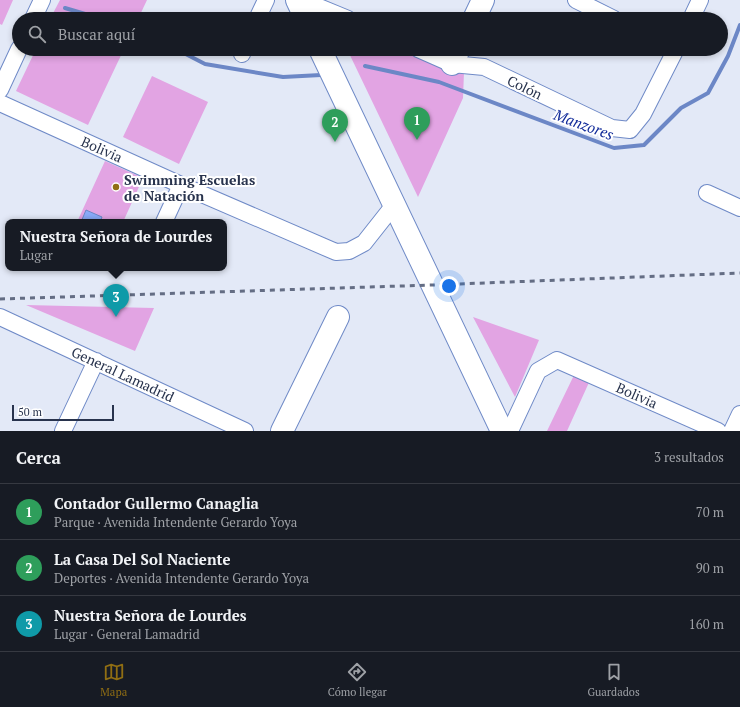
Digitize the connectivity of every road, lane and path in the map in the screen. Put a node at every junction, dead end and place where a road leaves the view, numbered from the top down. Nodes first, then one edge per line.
1 (42, 0) edge
2 (266, 0) edge
3 (297, 0) edge
4 (302, 0) edge
5 (483, 0) edge
6 (576, 0) edge
7 (700, 0) edge
8 (36, 12) edge
9 (260, 12) edge
10 (303, 12) edge
11 (331, 12) edge
12 (477, 12) edge
13 (600, 12) edge
14 (694, 12) edge
15 (16, 56) edge
16 (323, 56) edge
17 (456, 56) edge
18 (671, 56) edge
19 (0, 90) edge
20 (0, 103) edge
21 (181, 185) junction
22 (707, 193) dead end
23 (394, 205) junction
24 (740, 208) edge
25 (165, 219) edge
26 (0, 317) edge
27 (338, 317) dead end
28 (96, 361) junction
29 (740, 414) edge
30 (63, 431) edge
31 (246, 431) edge
32 (282, 431) edge
33 (502, 431) edge
34 (510, 431) edge
35 (718, 431) edge
36 (732, 431) edge

1 - 8 street
2 - 9 street
3 - 10 main road
4 - 11 street
5 - 12 main road
6 - 13 street
7 - 14 street
15 - 19 street
16 - 23 main road
17 - 18 street, Colón
20 - 21 street, Bolivia
21 - 23 street, Bolivia
21 - 25 street
22 - 24 street
23 - 33 main road
26 - 28 street, General Lamadrid
27 - 32 main road
28 - 30 street
28 - 31 street, General Lamadrid
29 - 36 street
34 - 35 street, Bolivia

